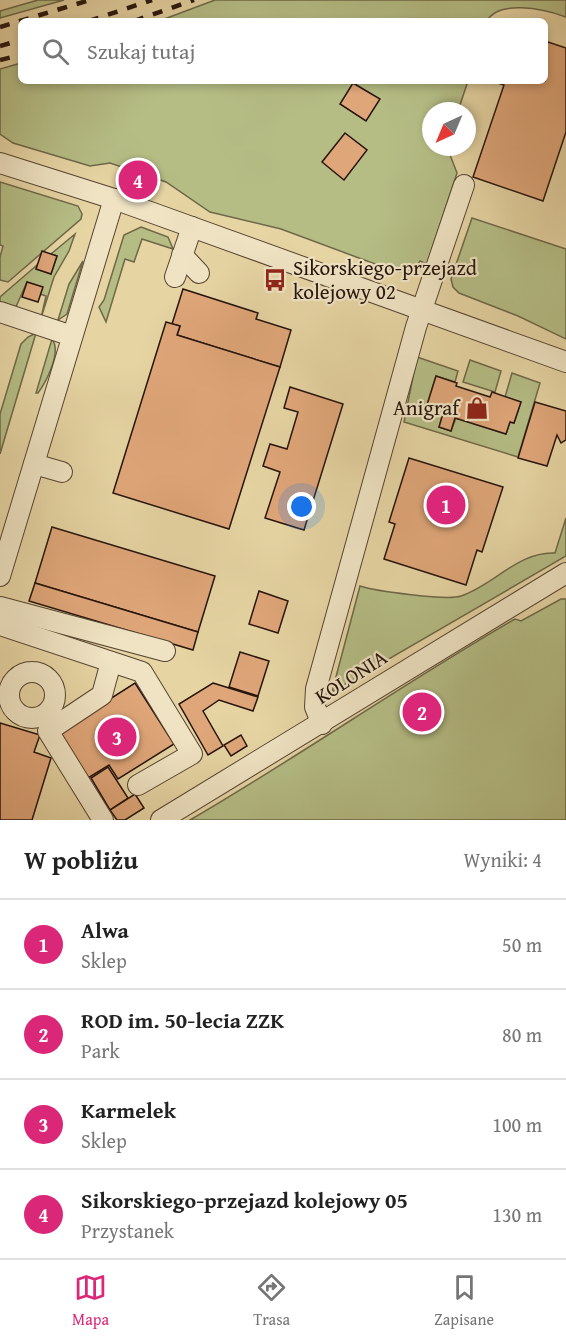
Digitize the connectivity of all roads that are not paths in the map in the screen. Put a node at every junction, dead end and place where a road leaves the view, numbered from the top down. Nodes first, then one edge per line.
1 (0, 163) edge
2 (464, 185) dead end
3 (114, 199) junction
4 (192, 227) junction
5 (182, 255) junction
6 (199, 273) dead end
7 (175, 277) dead end
8 (422, 310) junction
9 (0, 312) edge
10 (72, 336) junction
11 (566, 362) edge
12 (34, 464) junction
13 (62, 472) dead end
14 (566, 573) edge
15 (0, 576) edge
16 (0, 607) edge
17 (0, 625) edge
18 (48, 641) junction
19 (165, 651) dead end
20 (111, 662) junction
21 (38, 672) dead end
22 (322, 724) junction
23 (138, 785) dead end
24 (103, 820) edge
25 (161, 820) edge

1 - 3 street
2 - 8 street
3 - 4 street
3 - 10 street
4 - 5 street
4 - 8 street
5 - 6 street
5 - 7 street
8 - 11 street
8 - 22 street
9 - 10 street
10 - 12 street
12 - 13 street
12 - 15 street
14 - 22 street, KOLONIA
16 - 19 street
17 - 18 street
18 - 20 street
18 - 21 street
20 - 23 street
20 - 24 street
22 - 25 street, KOLONIA

